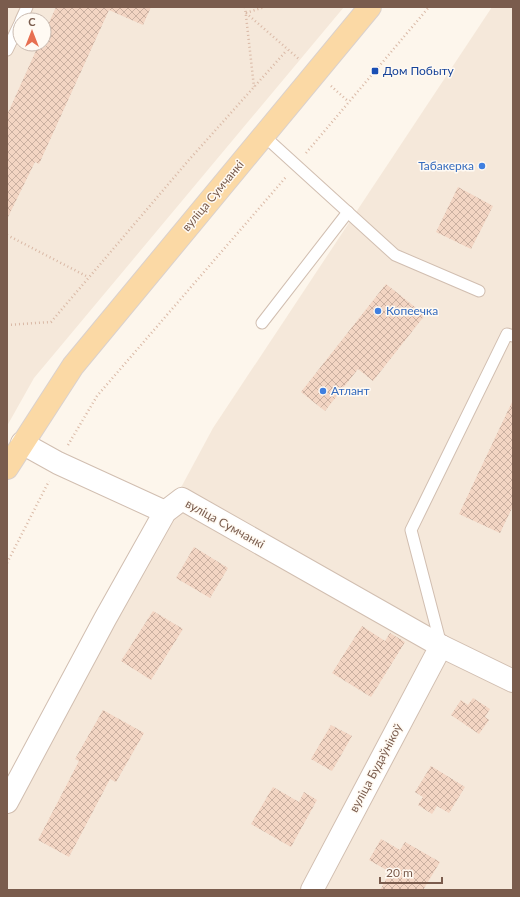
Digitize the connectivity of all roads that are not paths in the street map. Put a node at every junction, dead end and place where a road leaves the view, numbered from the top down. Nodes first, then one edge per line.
1 (370, 7) edge
2 (12, 40) edge
3 (7, 50) edge
4 (263, 136) junction
5 (348, 212) junction
6 (479, 291) dead end
7 (262, 322) dead end
8 (513, 336) edge
9 (22, 443) junction
10 (7, 467) edge
11 (165, 512) junction
12 (441, 646) junction
13 (513, 681) edge
14 (7, 802) edge
15 (312, 890) edge

1 - 4 main road, вуліца Сумчанкі
2 - 3 lane
4 - 5 lane
4 - 9 main road, вуліца Сумчанкі
5 - 6 lane
5 - 7 lane
8 - 12 lane
9 - 10 main road, вуліца Сумчанкі
9 - 11 street
11 - 12 street, вуліца Сумчанкі
11 - 14 street, вуліца Сумчанкі
12 - 13 street, вуліца Сумчанкі
12 - 15 street, вуліца Будаўнікоў

